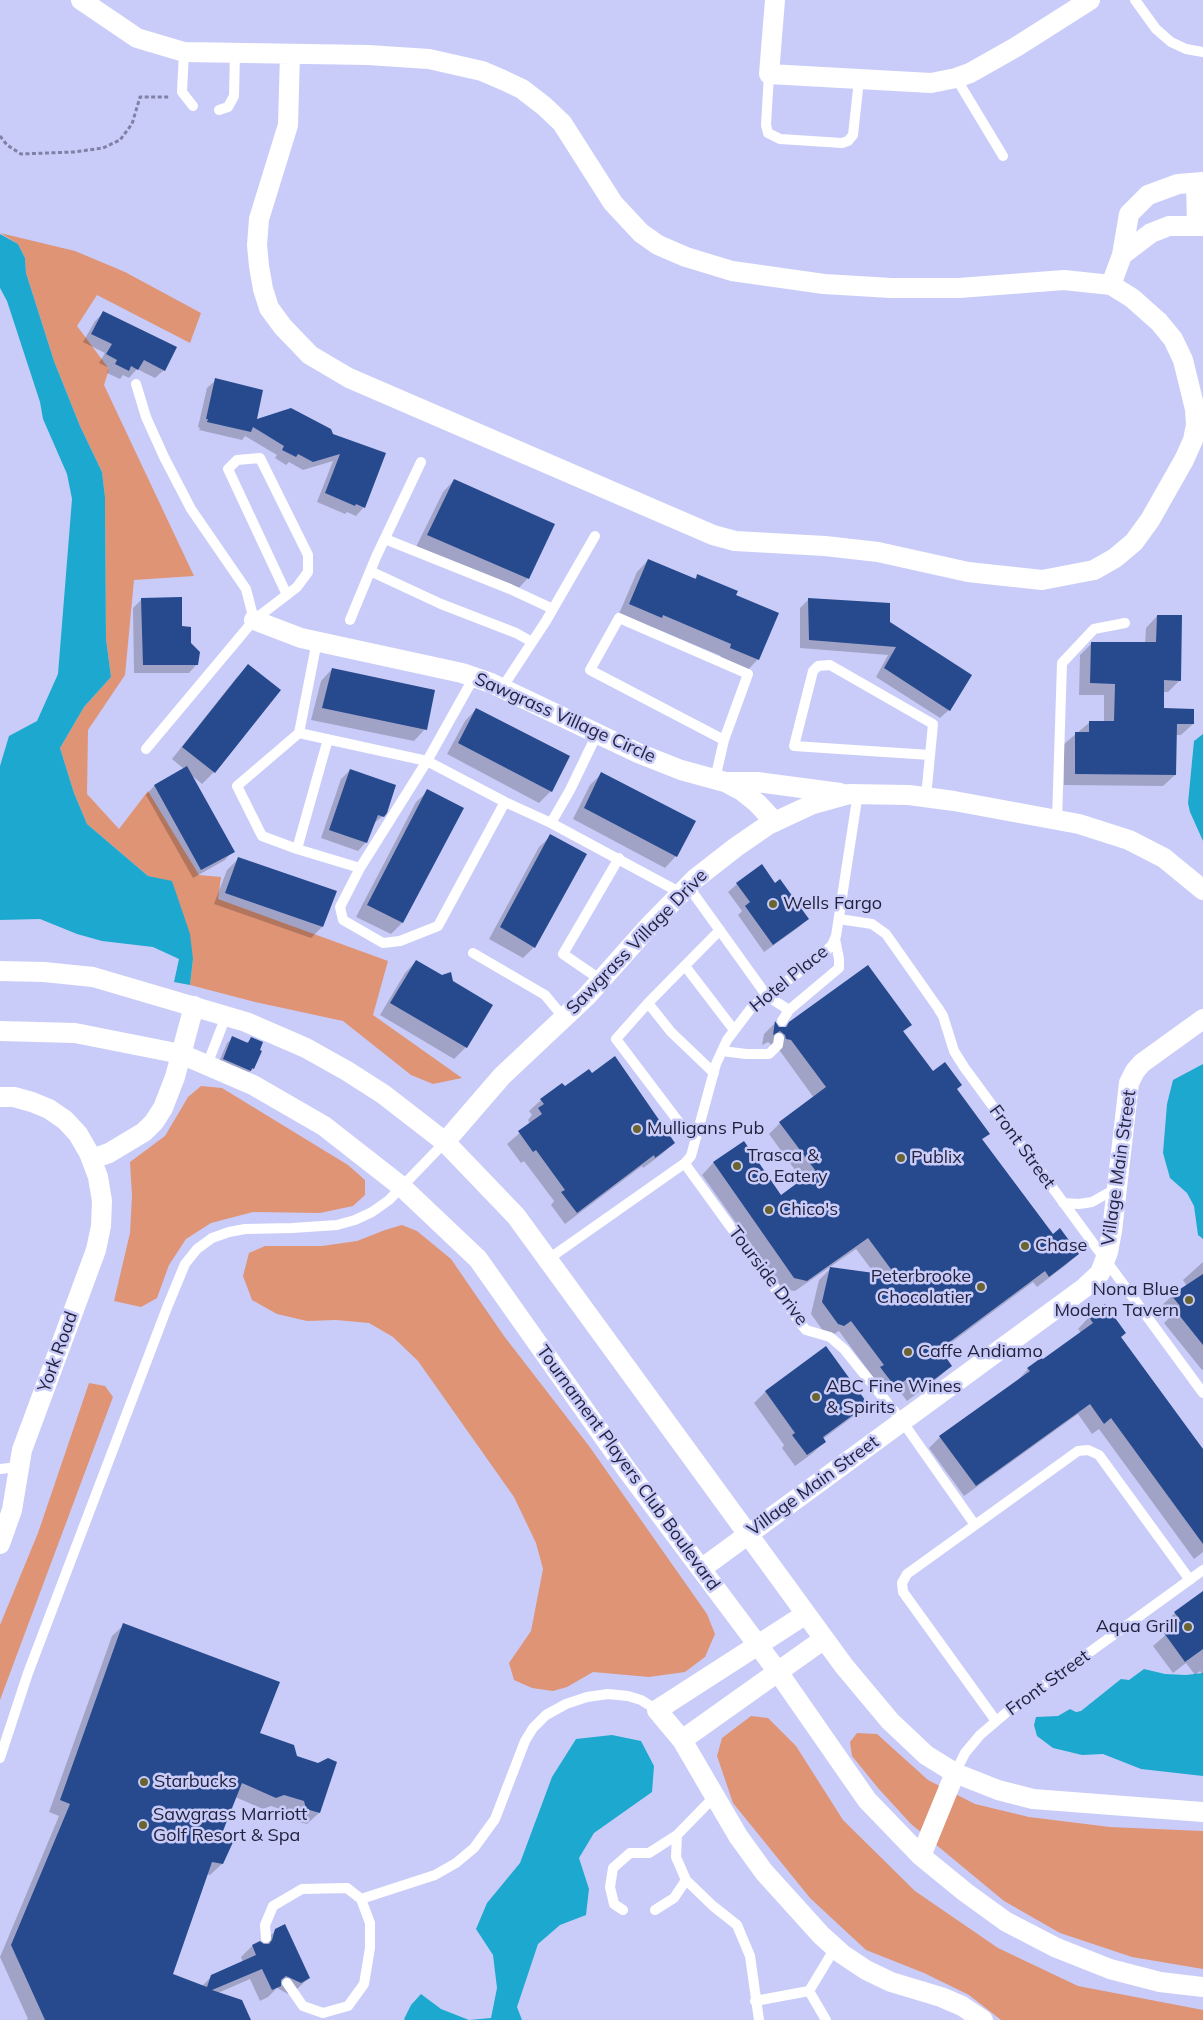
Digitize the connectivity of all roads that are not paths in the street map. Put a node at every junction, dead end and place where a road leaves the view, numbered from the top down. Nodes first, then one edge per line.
1 (81, 0) edge
2 (775, 0) edge
3 (1090, 0) edge
4 (1135, 0) edge
5 (184, 52) junction
6 (1203, 52) edge
7 (235, 53) junction
8 (290, 54) junction
9 (769, 74) junction
10 (956, 78) junction
11 (859, 80) junction
12 (192, 106) dead end
13 (219, 110) dead end
14 (1002, 156) dead end
15 (1199, 183) edge
16 (1200, 225) edge
17 (1122, 255) junction
18 (1111, 285) junction
19 (136, 384) dead end
20 (421, 462) dead end
21 (594, 536) dead end
22 (385, 539) junction
23 (370, 571) junction
24 (287, 595) junction
25 (553, 609) junction
26 (254, 620) junction
27 (350, 620) dead end
28 (1125, 622) dead end
29 (317, 641) junction
30 (532, 642) junction
31 (474, 677) junction
32 (502, 688) junction
33 (299, 733) junction
34 (597, 734) junction
35 (328, 739) junction
36 (724, 740) junction
37 (146, 749) dead end
38 (930, 755) junction
39 (427, 761) junction
40 (720, 781) junction
41 (854, 794) junction
42 (926, 797) junction
43 (504, 802) junction
44 (1058, 820) junction
45 (775, 822) junction
46 (551, 823) junction
47 (297, 849) junction
48 (619, 858) junction
49 (360, 868) junction
50 (685, 889) junction
51 (1203, 890) edge
52 (838, 919) junction
53 (720, 930) junction
54 (834, 939) junction
55 (473, 953) dead end
56 (685, 966) junction
57 (0, 972) edge
58 (601, 980) junction
59 (767, 996) junction
60 (648, 1003) junction
61 (194, 1006) junction
62 (788, 1010) junction
63 (226, 1016) junction
64 (564, 1018) junction
65 (1203, 1018) edge
66 (782, 1021) dead end
67 (734, 1030) junction
68 (0, 1032) edge
69 (779, 1038) dead end
70 (722, 1051) junction
71 (181, 1054) junction
72 (207, 1065) junction
73 (714, 1074) junction
74 (0, 1097) edge
75 (696, 1137) junction
76 (445, 1142) junction
77 (92, 1160) junction
78 (685, 1164) junction
79 (402, 1186) junction
80 (1117, 1188) junction
81 (1063, 1203) junction
82 (546, 1260) junction
83 (1105, 1260) junction
84 (1203, 1393) edge
85 (902, 1421) junction
86 (9, 1468) edge
87 (975, 1525) junction
88 (746, 1534) junction
89 (0, 1544) edge
90 (701, 1569) junction
91 (1203, 1570) edge
92 (1190, 1580) junction
93 (806, 1614) junction
94 (824, 1639) junction
95 (758, 1645) junction
96 (778, 1672) junction
97 (657, 1710) junction
98 (996, 1722) junction
99 (682, 1740) junction
100 (0, 1758) edge
101 (955, 1773) junction
102 (715, 1796) junction
103 (1203, 1812) edge
104 (677, 1834) junction
105 (921, 1856) junction
106 (686, 1880) junction
107 (361, 1899) junction
108 (623, 1910) dead end
109 (655, 1910) dead end
110 (266, 1938) dead end
111 (835, 1948) junction
112 (287, 1983) dead end
113 (1203, 1987) edge
114 (809, 1991) junction
115 (755, 2002) junction
116 (759, 2020) edge
117 (826, 2020) edge
118 (983, 2020) edge

1 - 5 street
2 - 9 street
3 - 10 street
4 - 6 lane
5 - 7 street
5 - 12 lane
7 - 8 street
7 - 13 lane
8 - 18 street
8 - 18 street
9 - 11 street
9 - 11 lane
10 - 11 street
10 - 14 lane
15 - 16 street
15 - 17 street
16 - 17 street
17 - 18 street
19 - 26 lane
20 - 22 lane
21 - 25 lane
22 - 23 lane
22 - 25 lane
23 - 27 lane
23 - 30 lane
24 - 24 lane
24 - 26 lane
25 - 30 lane
26 - 29 street, Sawgrass Village Circle
26 - 37 lane
28 - 44 lane
29 - 31 street, Sawgrass Village Circle
29 - 33 lane
30 - 32 lane
31 - 32 street, Sawgrass Village Circle
31 - 39 lane
32 - 34 street, Sawgrass Village Circle
33 - 35 lane
33 - 47 lane
34 - 40 street, Sawgrass Village Circle
34 - 46 lane
35 - 39 lane
35 - 47 lane
36 - 36 lane
36 - 40 lane
38 - 38 lane
38 - 42 lane
39 - 43 lane
39 - 49 lane
40 - 41 street
40 - 45 street, Sawgrass Village Circle
41 - 42 street, Sawgrass Village Drive
41 - 45 street, Sawgrass Village Drive
41 - 52 lane, Hotel Place
42 - 44 street, Sawgrass Village Drive
43 - 46 lane
43 - 49 lane
44 - 51 street, Sawgrass Village Drive
45 - 50 street, Sawgrass Village Drive
46 - 48 lane
47 - 49 lane
48 - 50 lane
48 - 58 lane
50 - 53 lane
50 - 58 street, Sawgrass Village Drive
52 - 54 lane, Hotel Place
52 - 81 lane, Front Street
53 - 56 lane
53 - 59 lane
54 - 59 lane, Hotel Place
54 - 62 lane
55 - 64 lane
56 - 60 lane
56 - 67 lane
57 - 61 street
58 - 64 street, Sawgrass Village Drive
59 - 62 lane
59 - 67 lane, Hotel Place
60 - 73 lane
60 - 75 lane
61 - 63 street
61 - 71 street
62 - 66 lane
63 - 72 lane
63 - 76 street
64 - 76 street, Sawgrass Village Drive
65 - 80 street, Village Main Street
67 - 70 lane, Hotel Place
68 - 71 street, Tournament Players Club Boulevard
69 - 70 lane
70 - 73 lane, Hotel Place
71 - 72 street, Tournament Players Club Boulevard
71 - 77 street
72 - 79 street, Tournament Players Club Boulevard
73 - 75 lane, Hotel Place
74 - 77 street, York Road
75 - 78 lane, Hotel Place
76 - 79 lane
76 - 82 street
77 - 86 street, York Road
78 - 82 lane
78 - 85 lane, Tourside Drive
79 - 90 street, Tournament Players Club Boulevard
79 - 100 lane
80 - 81 lane
80 - 83 street, Village Main Street
81 - 83 lane, Front Street
82 - 88 street
83 - 84 lane, Front Street
83 - 85 street, Village Main Street
85 - 87 lane, Tourside Drive
85 - 88 street, Village Main Street
86 - 89 street, York Road
87 - 92 lane
87 - 98 lane
88 - 90 street, Village Main Street
88 - 93 street
90 - 95 street, Tournament Players Club Boulevard
91 - 92 lane, Front Street
92 - 98 lane, Front Street
93 - 94 street
93 - 95 street
94 - 96 street
94 - 101 street
95 - 96 street, Tournament Players Club Boulevard
95 - 97 street
96 - 99 street
96 - 105 street, Tournament Players Club Boulevard
97 - 99 street
97 - 107 lane
98 - 101 lane, Front Street
99 - 102 street
101 - 103 street
101 - 105 street
102 - 104 lane
102 - 111 street
104 - 106 lane
104 - 108 lane
105 - 113 street, Tournament Players Club Boulevard
106 - 109 lane
106 - 115 lane
107 - 110 lane
107 - 112 lane
111 - 114 lane
111 - 118 street
114 - 115 lane
114 - 117 lane
115 - 116 lane

